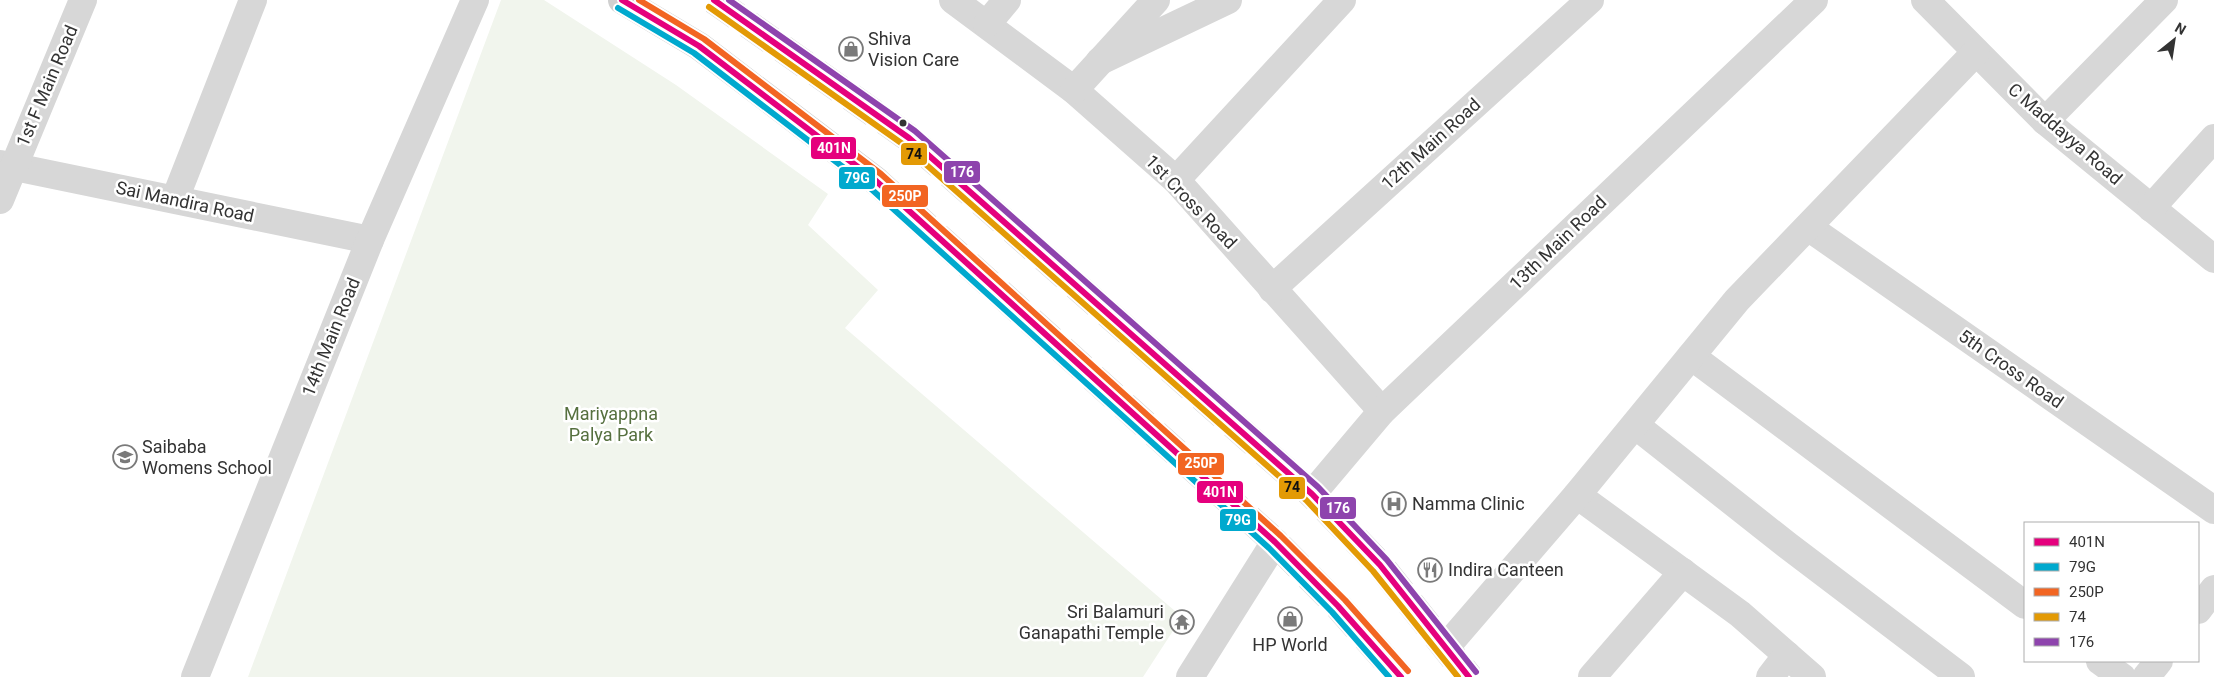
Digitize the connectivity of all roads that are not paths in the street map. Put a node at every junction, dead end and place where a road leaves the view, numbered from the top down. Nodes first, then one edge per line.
1 (83, 0) edge
2 (253, 0) edge
3 (475, 0) edge
4 (622, 0) edge
5 (953, 0) edge
6 (1008, 0) edge
7 (1156, 0) edge
8 (1228, 0) edge
9 (1342, 0) edge
10 (1590, 0) edge
11 (1814, 0) edge
12 (2164, 0) edge
13 (1929, 1) edge
14 (987, 24) junction
15 (1976, 52) junction
16 (1100, 61) junction
17 (1074, 90) junction
18 (2045, 121) junction
19 (2214, 138) edge
20 (7, 165) edge
21 (875, 180) tunnel mouth
22 (1176, 180) junction
23 (175, 199) junction
24 (0, 200) edge
25 (2151, 208) junction
26 (1808, 227) junction
27 (370, 240) junction
28 (2214, 259) edge
29 (1272, 288) junction
30 (1691, 356) junction
31 (1382, 411) junction
32 (1635, 425) junction
33 (1312, 494) dead end
34 (1578, 495) junction
35 (2214, 510) edge
36 (1275, 542) dead end
37 (1683, 572) junction
38 (2214, 590) edge
39 (2024, 604) edge
40 (2199, 609) edge
41 (1446, 647) dead end
42 (1787, 655) junction
43 (2101, 662) edge
44 (2158, 662) edge
45 (195, 677) edge
46 (1190, 677) edge
47 (1592, 677) edge
48 (1770, 677) edge
49 (1812, 677) edge
50 (1961, 677) edge
51 (2122, 677) edge
52 (2146, 677) edge

1 - 20 street, 1st F Main Road
2 - 23 street
3 - 27 street, 14th Main Road
4 - 21 main road
5 - 14 street, 1st Cross Road
6 - 14 street
7 - 16 street
8 - 16 street
9 - 22 street
10 - 29 street, 12th Main Road
11 - 31 street, 13th Main Road
12 - 18 street
13 - 15 street, C Maddayya Road
14 - 17 street, 1st Cross Road
15 - 18 street, C Maddayya Road
15 - 26 street
16 - 17 street
17 - 22 street, 1st Cross Road
18 - 25 street, C Maddayya Road
19 - 25 street
20 - 23 street, Sai Mandira Road
20 - 24 street, 1st F Main Road
22 - 29 street, 1st Cross Road
23 - 27 street, Sai Mandira Road
25 - 28 street, C Maddayya Road
26 - 30 street
26 - 35 street, 5th Cross Road
27 - 45 street, 14th Main Road
29 - 31 street, 1st Cross Road
30 - 32 street
30 - 39 street
31 - 33 street, 13th Main Road
32 - 34 street
32 - 50 street
34 - 37 street
34 - 41 street
36 - 46 street
37 - 42 street
37 - 47 street
38 - 40 street
42 - 48 street
42 - 49 street
43 - 51 street
44 - 52 street

